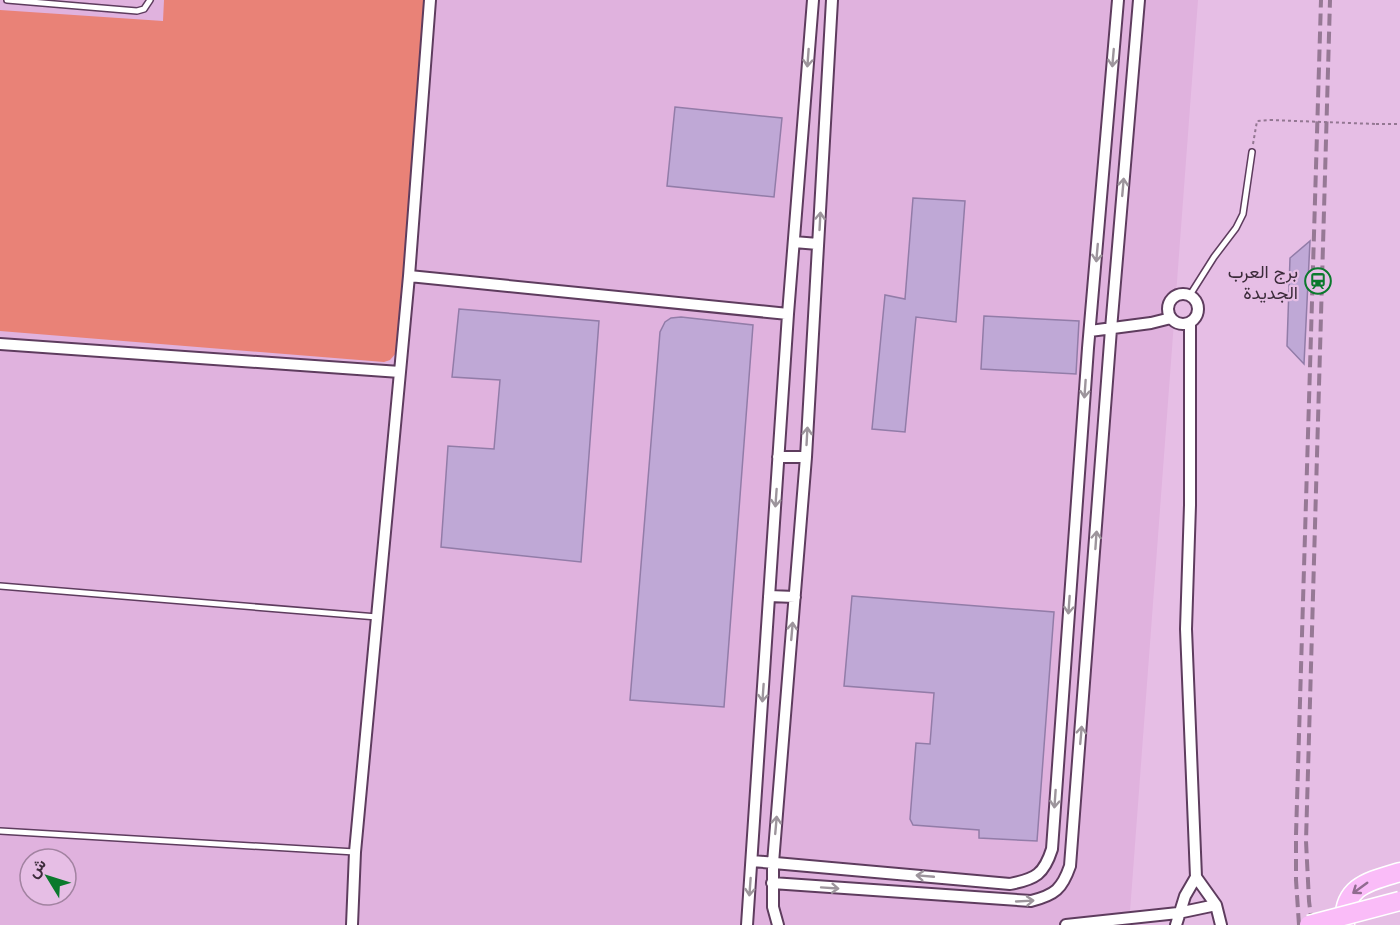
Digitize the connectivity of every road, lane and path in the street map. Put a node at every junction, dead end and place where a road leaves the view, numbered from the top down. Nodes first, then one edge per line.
1 (7, 0) edge
2 (150, 0) edge
3 (430, 0) edge
4 (813, 0) edge
5 (832, 0) edge
6 (1118, 0) edge
7 (1139, 0) edge
8 (46, 2) edge
9 (1108, 120) junction
10 (1128, 121) junction
11 (1400, 124) edge
12 (1252, 152) joint
13 (794, 242) junction
14 (818, 244) junction
15 (409, 276) junction
16 (1190, 295) junction
17 (788, 314) junction
18 (1171, 318) junction
19 (1190, 323) junction
20 (1111, 329) junction
21 (1090, 331) junction
22 (0, 344) edge
23 (400, 372) junction
24 (778, 457) junction
25 (806, 457) junction
26 (0, 586) edge
27 (769, 596) junction
28 (795, 597) junction
29 (377, 617) junction
30 (0, 831) edge
31 (355, 852) junction
32 (752, 861) junction
33 (773, 862) junction
34 (1400, 872) edge
35 (1196, 877) junction
36 (772, 883) junction
37 (1400, 901) edge
38 (1216, 905) junction
39 (1178, 912) junction
40 (352, 925) edge
41 (747, 925) edge
42 (777, 925) edge
43 (1066, 925) edge
44 (1176, 925) edge
45 (1221, 925) edge
46 (1310, 925) edge
47 (1345, 925) edge

1 - 8 lane
2 - 8 lane
3 - 15 street
4 -> 13 street
14 -> 5 street
6 -> 9 street
7 - 10 street
9 - 10 street
9 -> 21 street
20 -> 10 street
11 - 12 path, bridge
12 - 16 lane
13 - 14 street
13 - 17 street
25 -> 14 street
15 - 17 street
15 - 23 street
16 - 18 street
16 - 19 street
17 - 24 street
18 - 19 street
18 - 20 street
19 - 35 street
20 - 21 street
36 -> 20 street
21 -> 33 street
22 - 23 street
23 - 29 street
24 - 25 street
24 -> 27 street
25 - 28 street
26 - 29 lane
27 - 28 street
27 -> 32 street
33 -> 28 street
29 - 31 street
30 - 31 lane
31 - 40 street
32 - 33 street
32 -> 41 street
33 - 36 street
34 -> 47 highway
35 - 38 street
35 - 39 street
36 - 42 street
37 - 46 highway, bridge
38 - 39 street
38 - 45 street
39 - 43 street
39 - 44 street

